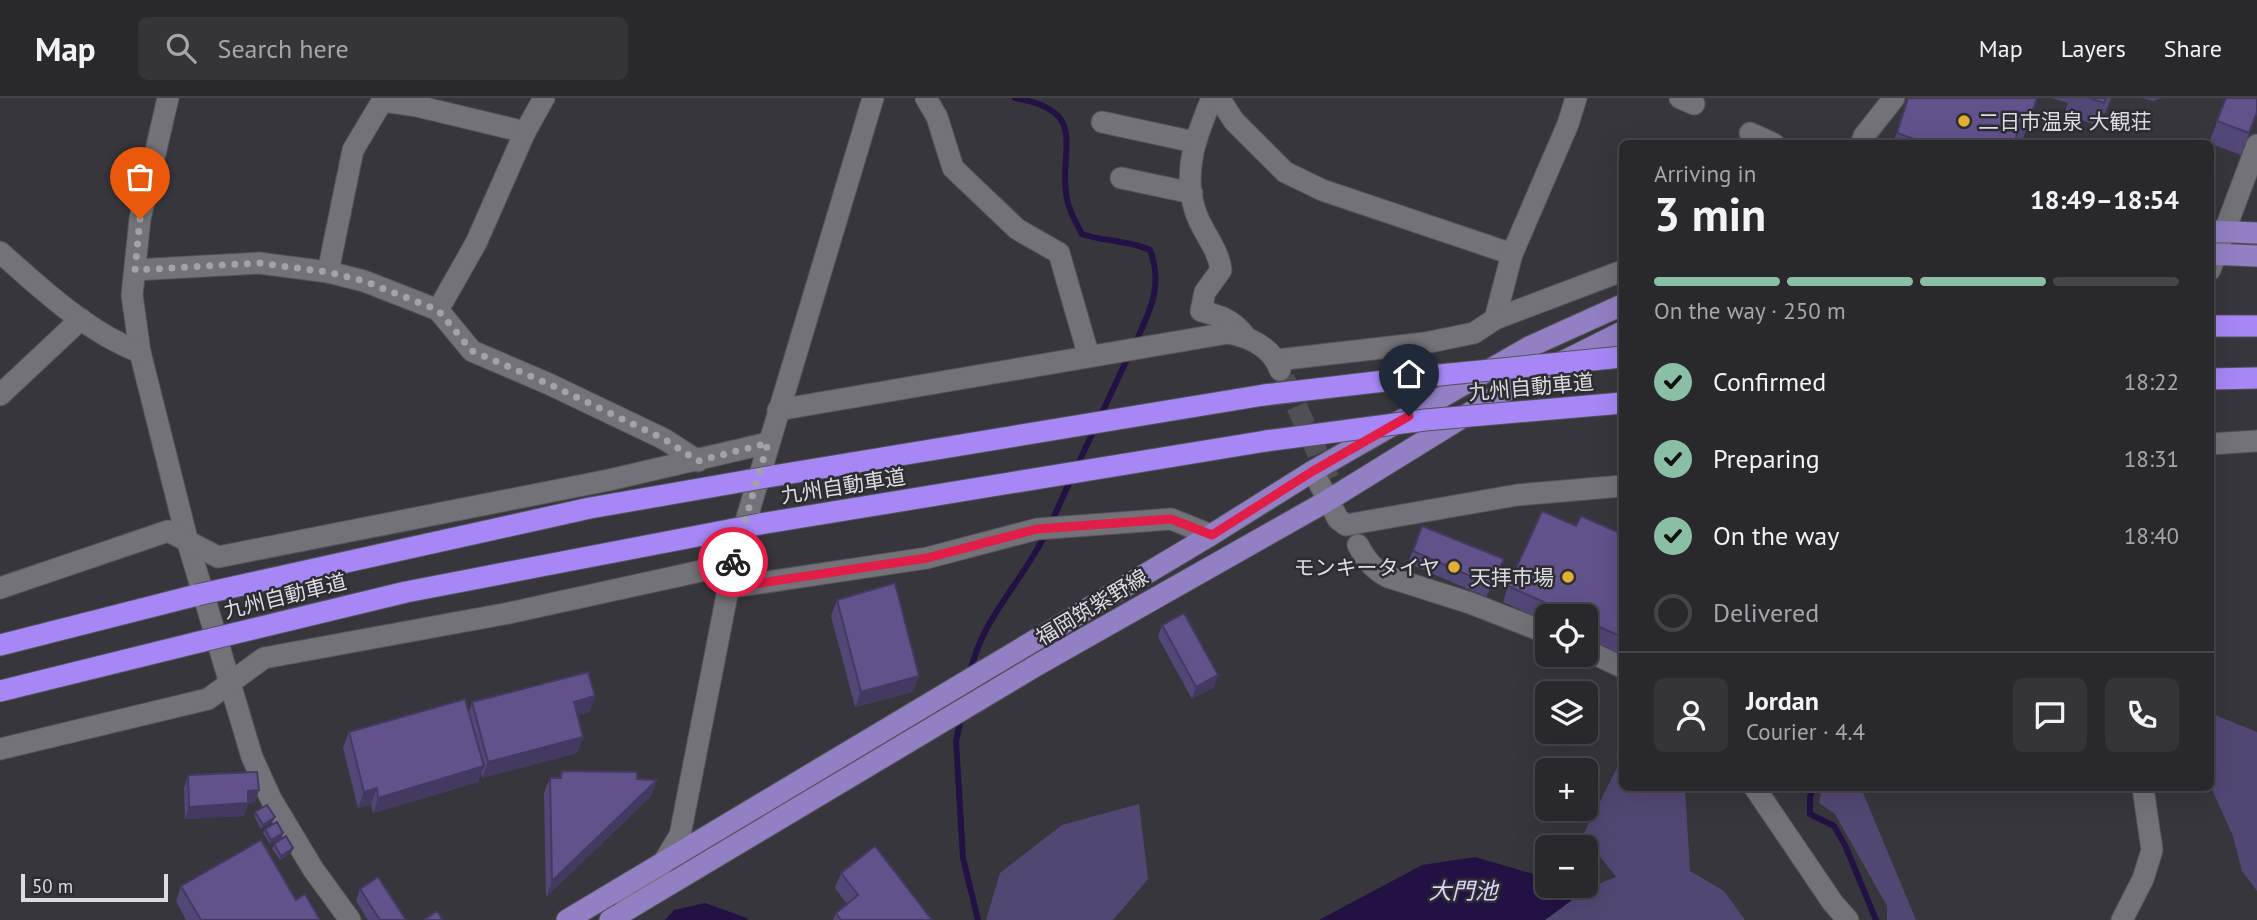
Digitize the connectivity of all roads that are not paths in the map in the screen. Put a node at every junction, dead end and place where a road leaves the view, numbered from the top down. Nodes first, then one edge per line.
1 (168, 98) edge
2 (544, 98) edge
3 (873, 98) edge
4 (926, 98) edge
5 (1212, 98) edge
6 (1219, 98) edge
7 (1576, 98) edge
8 (1894, 98) edge
9 (384, 100) edge
10 (1102, 122) dead end
11 (525, 132) junction
12 (1750, 133) dead end
13 (1765, 140) edge
14 (1862, 140) edge
15 (1194, 142) junction
16 (2257, 145) edge
17 (1121, 178) dead end
18 (1192, 193) junction
19 (2218, 232) edge
20 (2257, 233) edge
21 (2214, 250) edge
22 (1512, 254) junction
23 (1, 255) edge
24 (2257, 256) edge
25 (2214, 259) edge
26 (135, 270) junction
27 (328, 272) junction
28 (1619, 272) edge
29 (1619, 306) edge
30 (438, 310) junction
31 (81, 319) junction
32 (1495, 319) junction
33 (2214, 326) edge
34 (2257, 326) edge
35 (1619, 334) edge
36 (1245, 336) junction
37 (140, 352) junction
38 (1089, 357) junction
39 (1619, 357) edge
40 (2257, 378) edge
41 (2214, 379) edge
42 (0, 395) edge
43 (1619, 403) edge
44 (778, 410) junction
45 (2257, 441) edge
46 (768, 443) junction
47 (2214, 444) edge
48 (698, 461) junction
49 (1313, 471) junction
50 (1619, 486) edge
51 (1327, 501) junction
52 (1212, 535) junction
53 (188, 543) junction
54 (1359, 545) dead end
55 (733, 564) junction
56 (0, 588) edge
57 (727, 588) junction
58 (1535, 628) edge
59 (0, 645) edge
60 (1598, 656) edge
61 (1619, 666) edge
62 (230, 684) junction
63 (0, 691) edge
64 (0, 749) edge
65 (1757, 791) edge
66 (2143, 791) edge
67 (663, 865) junction
68 (616, 918) edge
69 (350, 920) edge
70 (567, 920) edge
71 (1847, 920) edge
72 (2122, 920) edge

1 - 26 street
2 - 11 street
3 - 44 street
4 - 38 street
5 - 15 street
6 - 22 street
7 - 22 street
8 - 14 street
9 - 11 street
9 - 27 street
10 - 15 street
11 - 30 street
12 - 13 street
15 - 18 street
16 - 19 street
17 - 18 street
18 - 36 street
19 - 20 main road
19 - 21 street
22 - 32 street
23 - 31 street
24 - 25 main road
26 - 27 street
26 - 37 street
27 - 30 street
28 - 32 street
29 - 49 main road, 福岡筑紫野線
30 - 48 street
31 - 37 street
31 - 42 street
32 - 36 street
33 - 34 highway
35 - 51 main road, 福岡筑紫野線
36 - 38 street
37 - 53 street
38 - 44 street
39 - 59 highway, 九州自動車道, bridge
40 - 41 highway
43 - 63 highway, 九州自動車道, bridge
44 - 46 street
45 - 47 street
46 - 48 street
46 - 55 street
48 - 53 street
49 - 51 street
49 - 52 main road, 福岡筑紫野線
50 - 51 street
51 - 68 main road, 福岡筑紫野線
52 - 57 street
52 - 67 main road, 福岡筑紫野線
53 - 56 street
53 - 62 street
54 - 58 street
55 - 57 street
55 - 62 street
57 - 67 street
60 - 61 street
62 - 64 street
62 - 69 street
65 - 71 street
66 - 72 street
67 - 68 street
67 - 70 main road, 福岡筑紫野線

